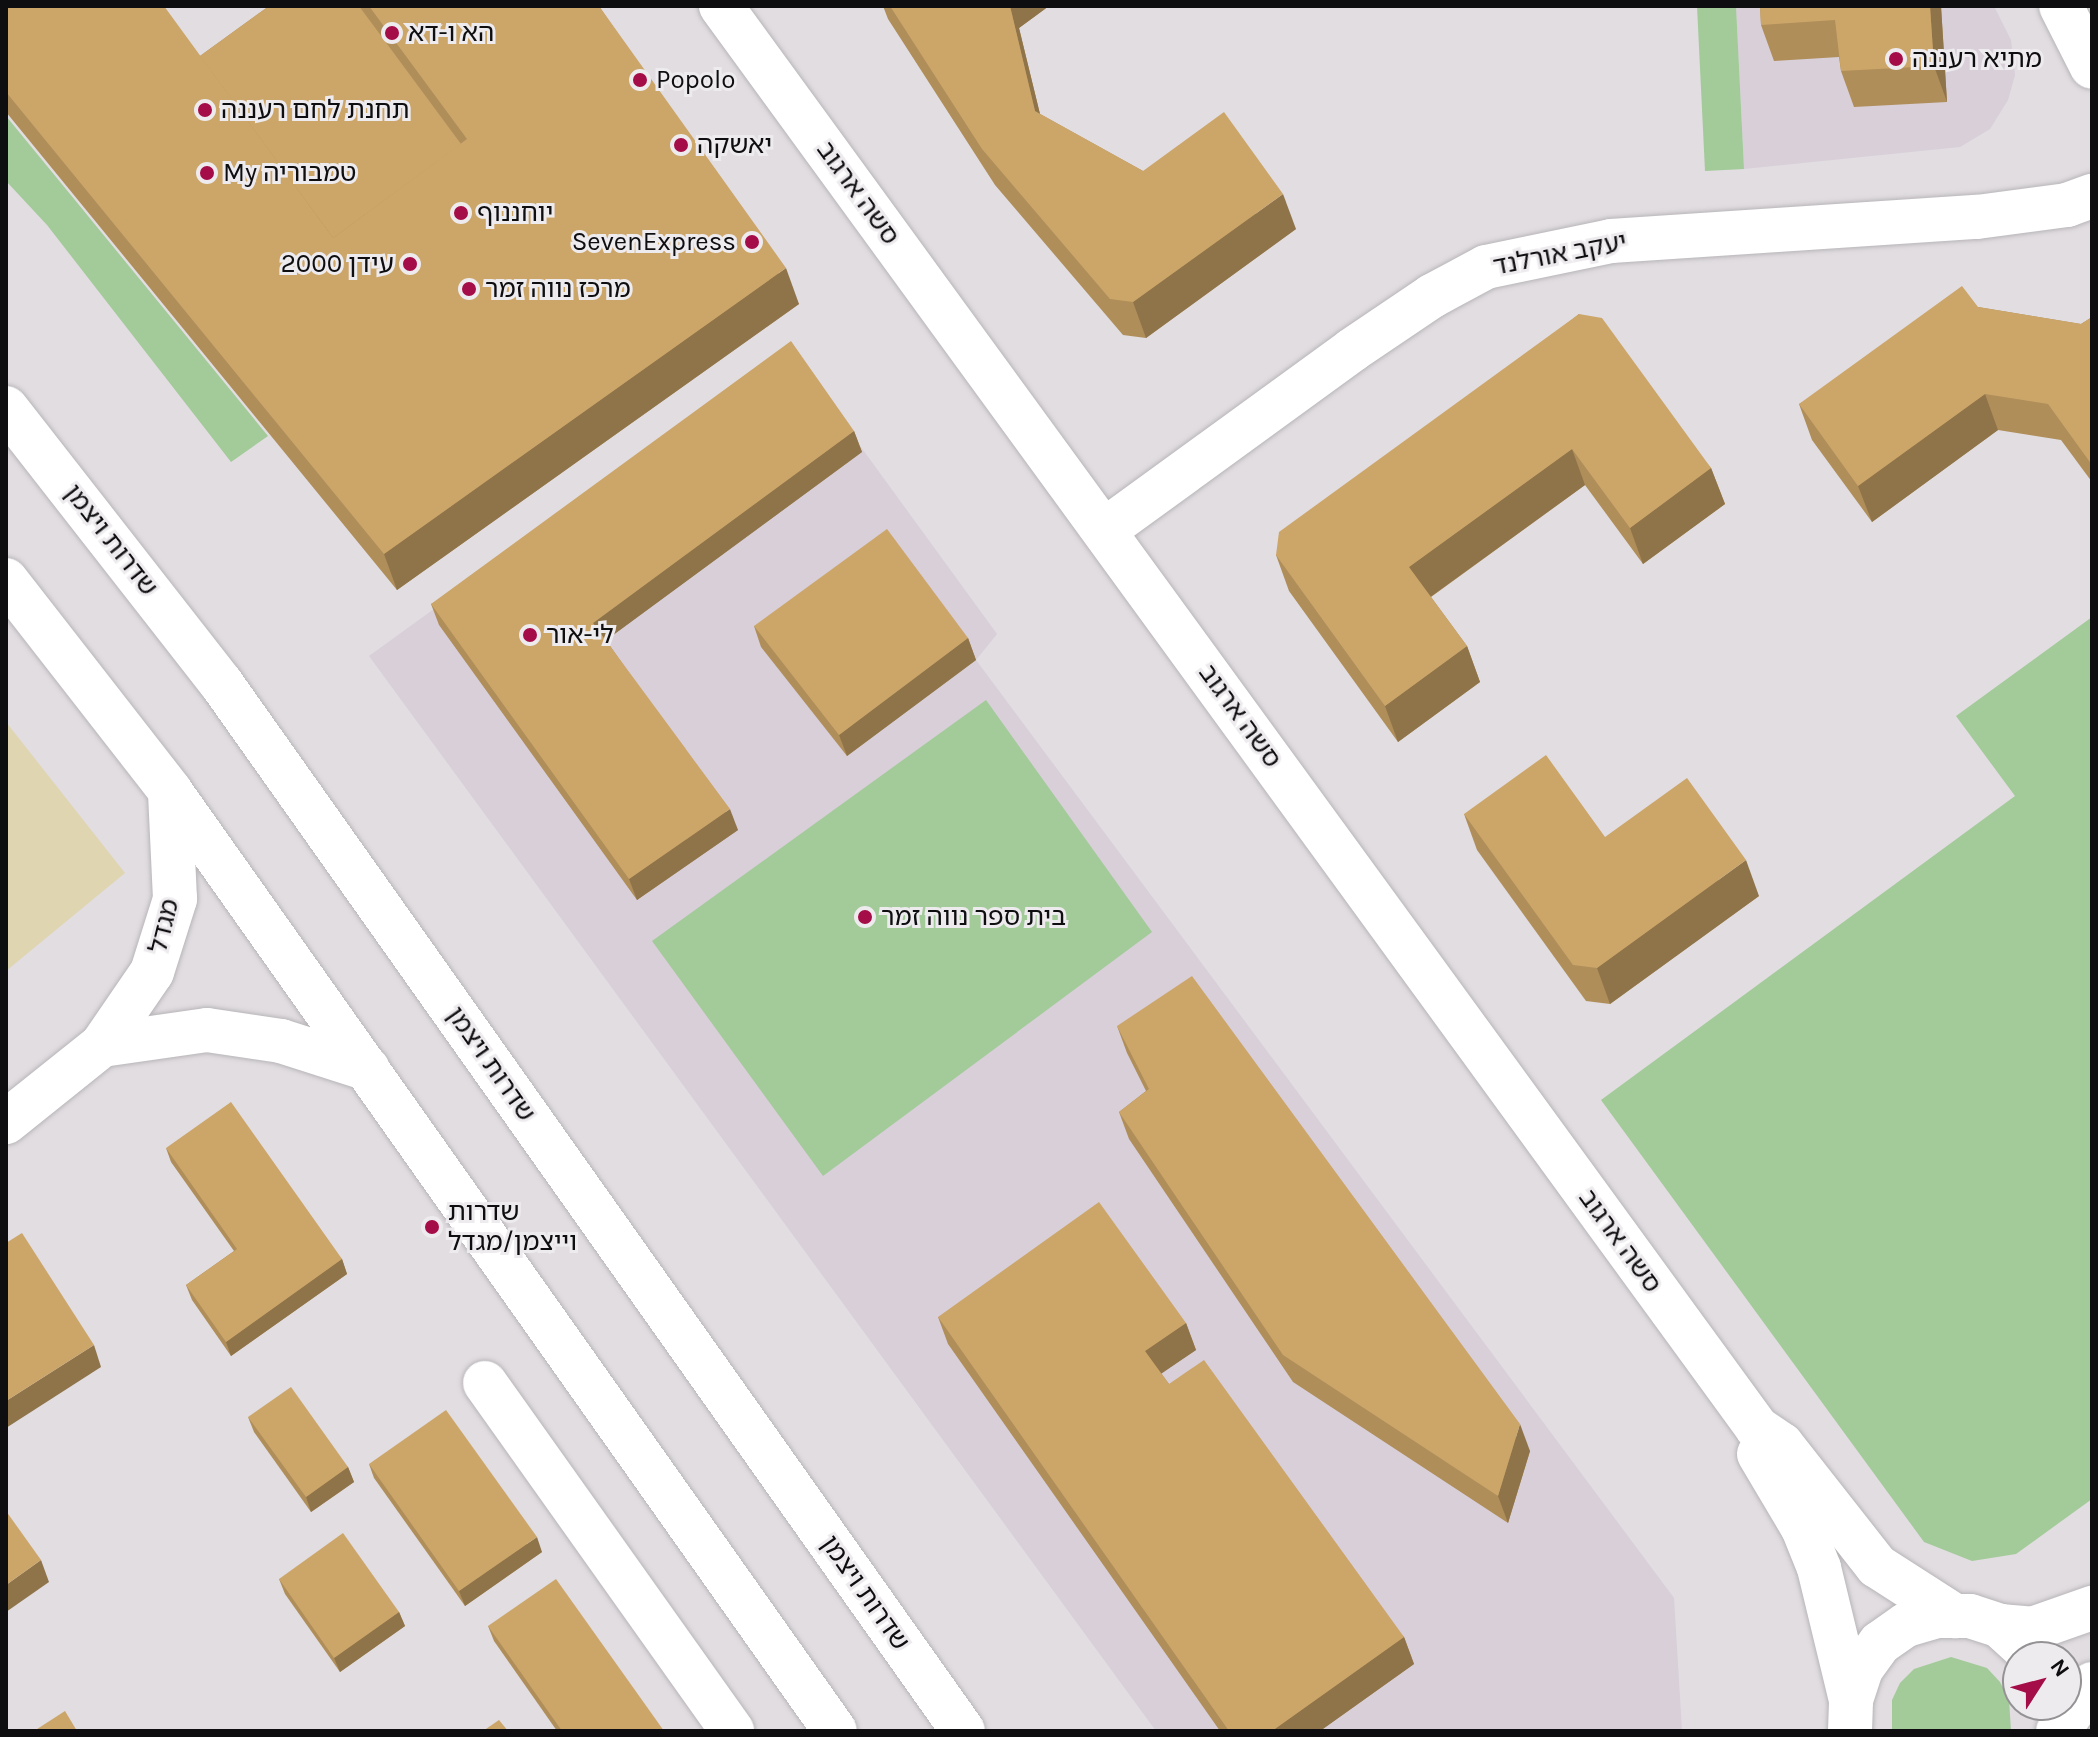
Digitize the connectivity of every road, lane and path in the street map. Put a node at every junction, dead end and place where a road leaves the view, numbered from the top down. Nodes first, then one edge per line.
1 (721, 6) edge
2 (2061, 6) edge
3 (2092, 67) edge
4 (2092, 196) edge
5 (6, 408) edge
6 (1106, 529) junction
7 (6, 580) edge
8 (170, 791) junction
9 (102, 1045) junction
10 (368, 1069) junction
11 (6, 1122) edge
12 (485, 1383) dead end
13 (1757, 1428) junction
14 (2092, 1608) edge
15 (1955, 1616) junction
16 (2000, 1626) junction
17 (2016, 1641) edge
18 (2092, 1684) edge
19 (1850, 1716) edge
20 (732, 1731) edge
21 (835, 1731) edge
22 (963, 1731) edge
23 (2056, 1731) edge

1 - 6 street, סשה ארגוב
2 - 3 street
4 - 6 street, יעקב אורלנד
5 - 22 street, שדרות ויצמן
6 - 13 street, סשה ארגוב
7 - 8 street
8 - 9 street, מגדל
8 - 10 street
9 - 10 street
9 - 11 street, מגדל
10 - 21 street
12 - 20 street
13 - 15 street, סשה ארגוב
13 - 19 street, סשה ארגוב
14 - 16 street
15 - 16 street
15 - 19 street
16 - 17 street
18 - 23 street

